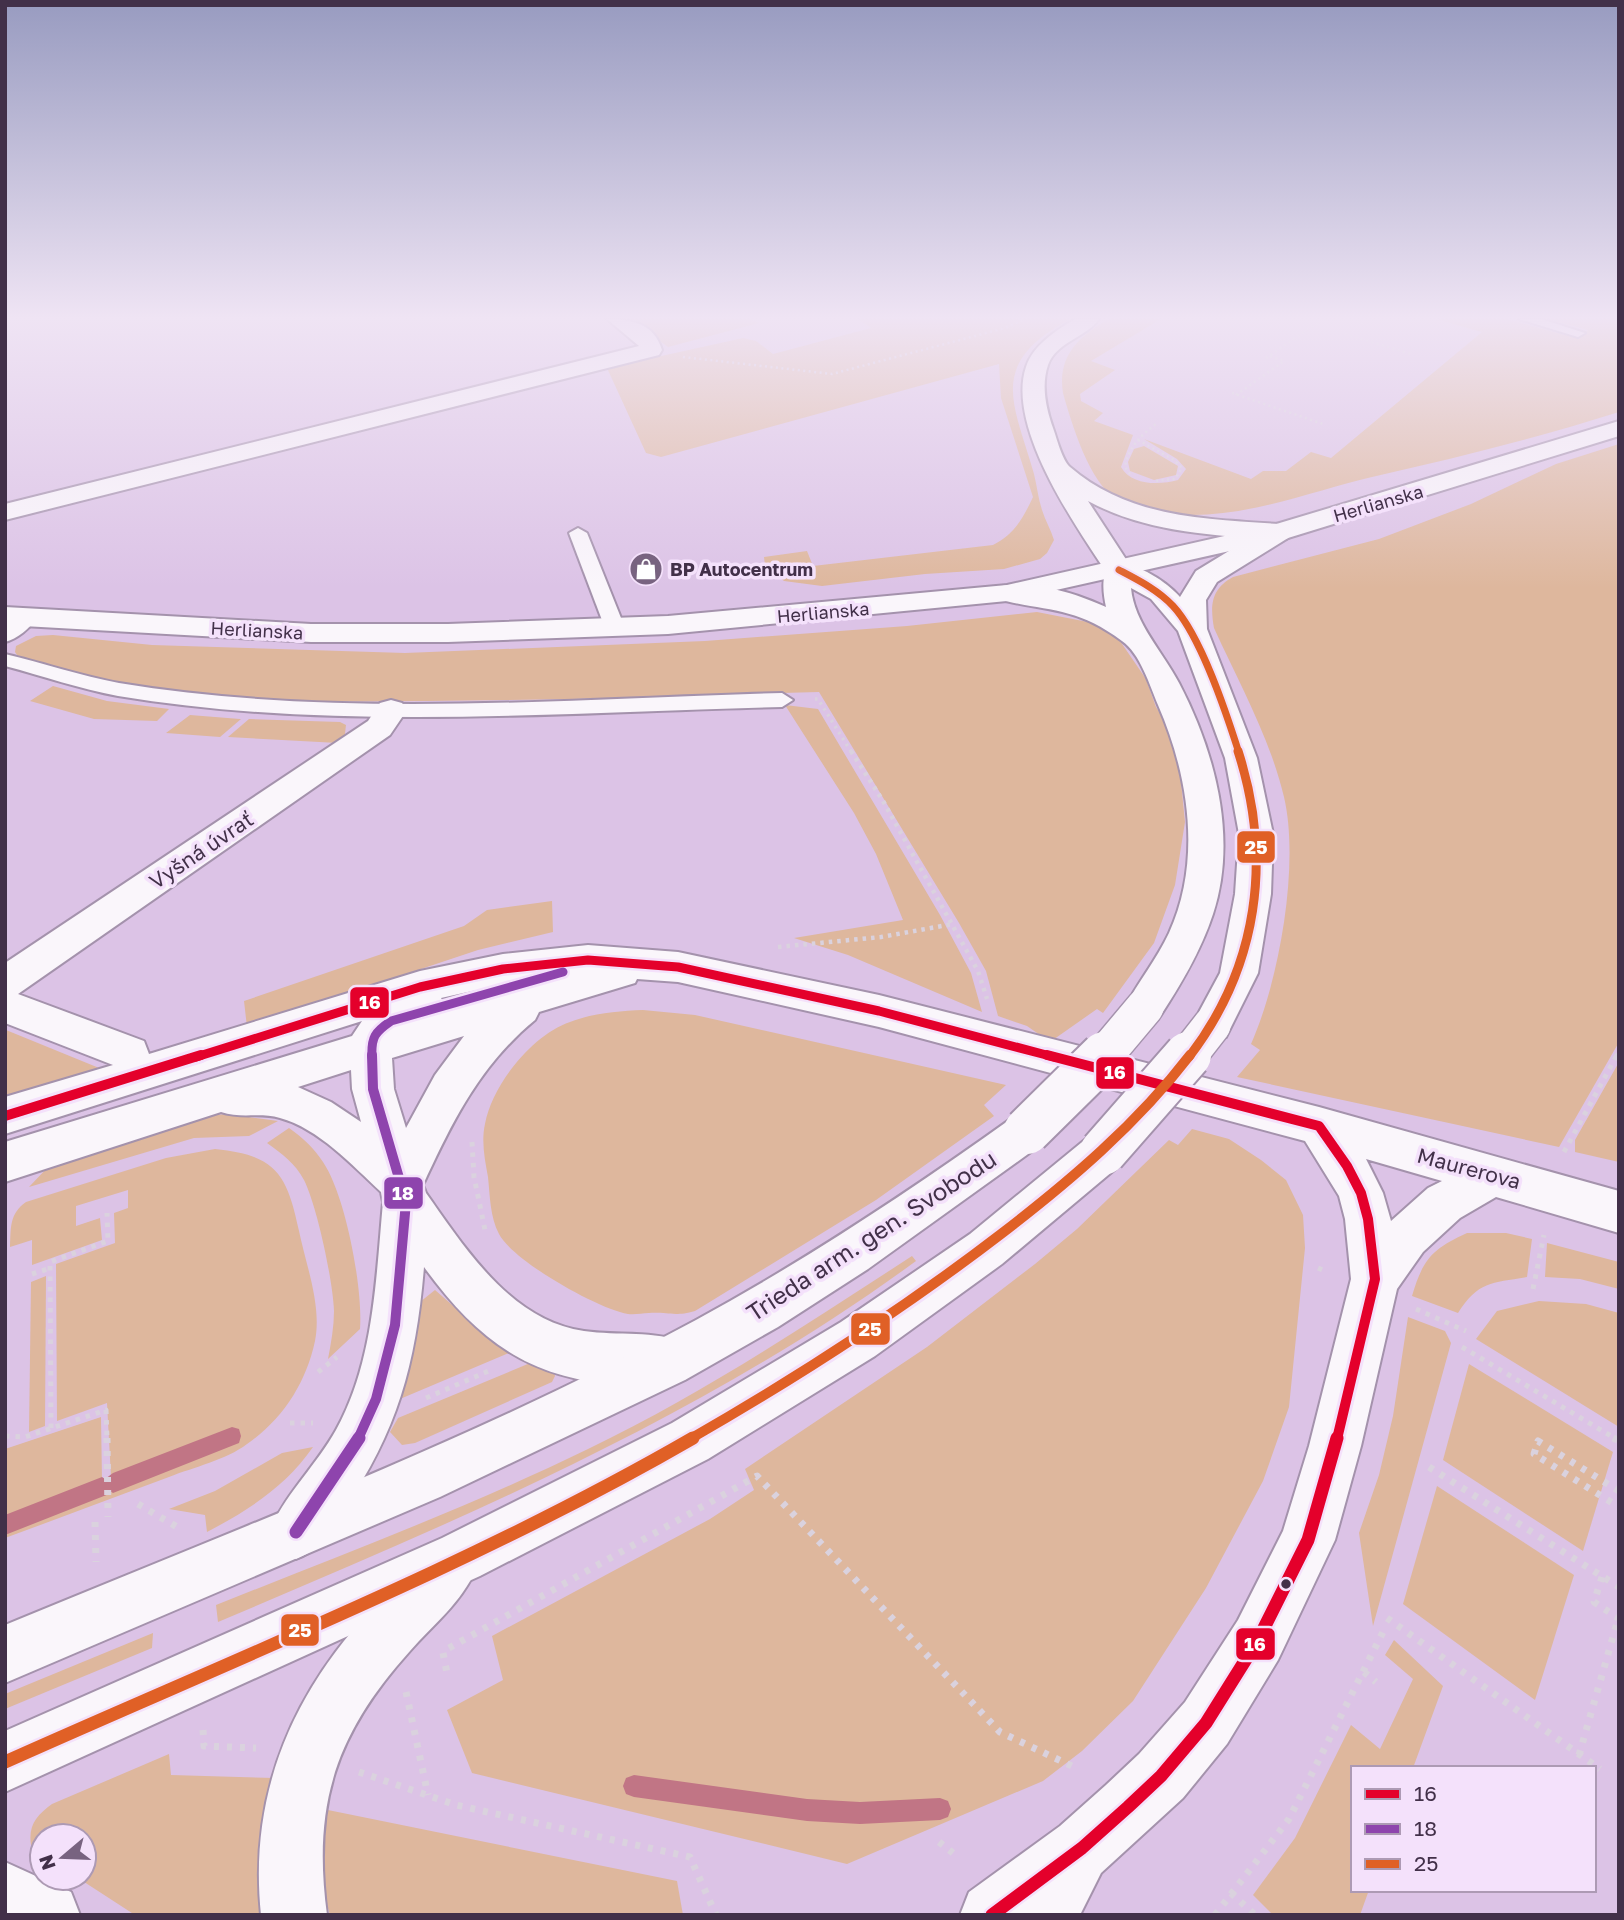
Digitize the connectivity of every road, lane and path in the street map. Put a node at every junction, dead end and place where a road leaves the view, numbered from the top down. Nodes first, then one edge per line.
1 (432, 409) edge
2 (1037, 409) edge
3 (1277, 409) edge
4 (1156, 424) dead end
5 (1323, 424) dead end
6 (1619, 428) edge
7 (1138, 440) junction
8 (1057, 467) junction
9 (1135, 477) dead end
10 (1153, 481) dead end
11 (5, 512) edge
12 (1279, 531) junction
13 (578, 533) dead end
14 (1119, 570) junction
15 (1007, 593) junction
16 (12, 623) edge
17 (615, 628) junction
18 (1192, 629) junction
19 (1137, 637) junction
20 (5, 660) edge
21 (782, 700) joint
22 (391, 710) junction
23 (953, 924) junction
24 (649, 963) junction
25 (738, 979) junction
26 (5, 983) edge
27 (538, 997) junction
28 (5, 1006) edge
29 (989, 1006) dead end
30 (248, 1041) junction
31 (355, 1051) junction
32 (1619, 1051) edge
33 (129, 1053) dead end
34 (154, 1114) junction
35 (5, 1116) edge
36 (1320, 1126) junction
37 (7, 1162) edge
38 (1494, 1175) junction
39 (1553, 1191) junction
40 (404, 1193) junction
41 (1619, 1212) edge
42 (107, 1213) dead end
43 (51, 1268) junction
44 (32, 1274) dead end
45 (1375, 1279) junction
46 (1533, 1289) dead end
47 (1462, 1347) dead end
48 (668, 1361) junction
49 (51, 1428) junction
50 (5, 1436) edge
51 (1619, 1441) edge
52 (1429, 1467) dead end
53 (1619, 1492) edge
54 (138, 1504) dead end
55 (1619, 1507) edge
56 (108, 1517) dead end
57 (95, 1522) dead end
58 (183, 1532) dead end
59 (296, 1532) junction
60 (96, 1550) dead end
61 (461, 1556) junction
62 (1602, 1577) junction
63 (1619, 1587) edge
64 (1618, 1617) edge
65 (1387, 1618) dead end
66 (1383, 1632) dead end
67 (5, 1654) edge
68 (1364, 1672) junction
69 (448, 1678) dead end
70 (1376, 1682) dead end
71 (406, 1694) dead end
72 (1579, 1755) junction
73 (5, 1762) edge
74 (1596, 1766) edge
75 (1596, 1766) edge
76 (1076, 1768) dead end
77 (1600, 1769) dead end
78 (355, 1771) dead end
79 (428, 1795) junction
80 (939, 1842) dead end
81 (1082, 1847) junction
82 (953, 1853) dead end
83 (1231, 1893) junction
84 (5, 1894) edge
85 (48, 1915) edge
86 (295, 1915) edge
87 (716, 1915) edge
88 (992, 1915) edge
89 (1044, 1915) edge
90 (1215, 1915) edge
91 (1255, 1915) edge

1 - 11 street
2 - 8 street
3 - 5 path
4 - 7 path
6 - 12 street, Herlianska
7 - 9 path
7 - 10 path
8 - 12 street
8 - 14 street
12 - 14 street, Herlianska
12 - 18 street
13 - 17 lane
14 - 15 street, Herlianska
14 - 18 street
14 - 19 street, Trieda arm. gen. Svobodu
15 - 17 street, Herlianska
15 - 19 street
16 - 17 street, Herlianska
18 - 61 street, bridge
19 - 48 street, Trieda arm. gen. Svobodu, bridge
20 - 22 lane
21 - 22 lane
21 - 23 path
22 - 26 street, Vyšná úvrať
23 - 25 path
23 - 29 path
24 - 25 street, Maurerova
24 - 27 street
24 - 30 street
24 - 31 street
25 - 36 street, Maurerova
27 - 31 street
27 - 40 street
28 - 33 street
30 - 31 street
30 - 35 street
31 - 34 street
31 - 40 street
32 - 39 path
34 - 37 street
34 - 40 street
36 - 38 street, Maurerova
36 - 45 street
38 - 39 street, Maurerova
38 - 45 street
39 - 41 street, Maurerova
39 - 46 path
40 - 48 street
40 - 59 street
42 - 43 path
43 - 44 path
43 - 49 path
45 - 81 street
47 - 51 path
48 - 59 street, Trieda arm. gen. Svobodu
49 - 50 path
49 - 56 path
52 - 62 path
53 - 55 path
54 - 58 path
57 - 60 path
59 - 67 street, Trieda arm. gen. Svobodu
61 - 73 street
61 - 86 street
62 - 63 path
62 - 64 path
64 - 72 path
65 - 72 path
66 - 68 path
68 - 70 path
68 - 83 path
69 - 76 path
71 - 79 path
72 - 74 path
75 - 77 path
78 - 79 path
79 - 87 path
80 - 82 path
81 - 88 street
81 - 89 street
83 - 90 path
83 - 91 path
84 - 85 street

